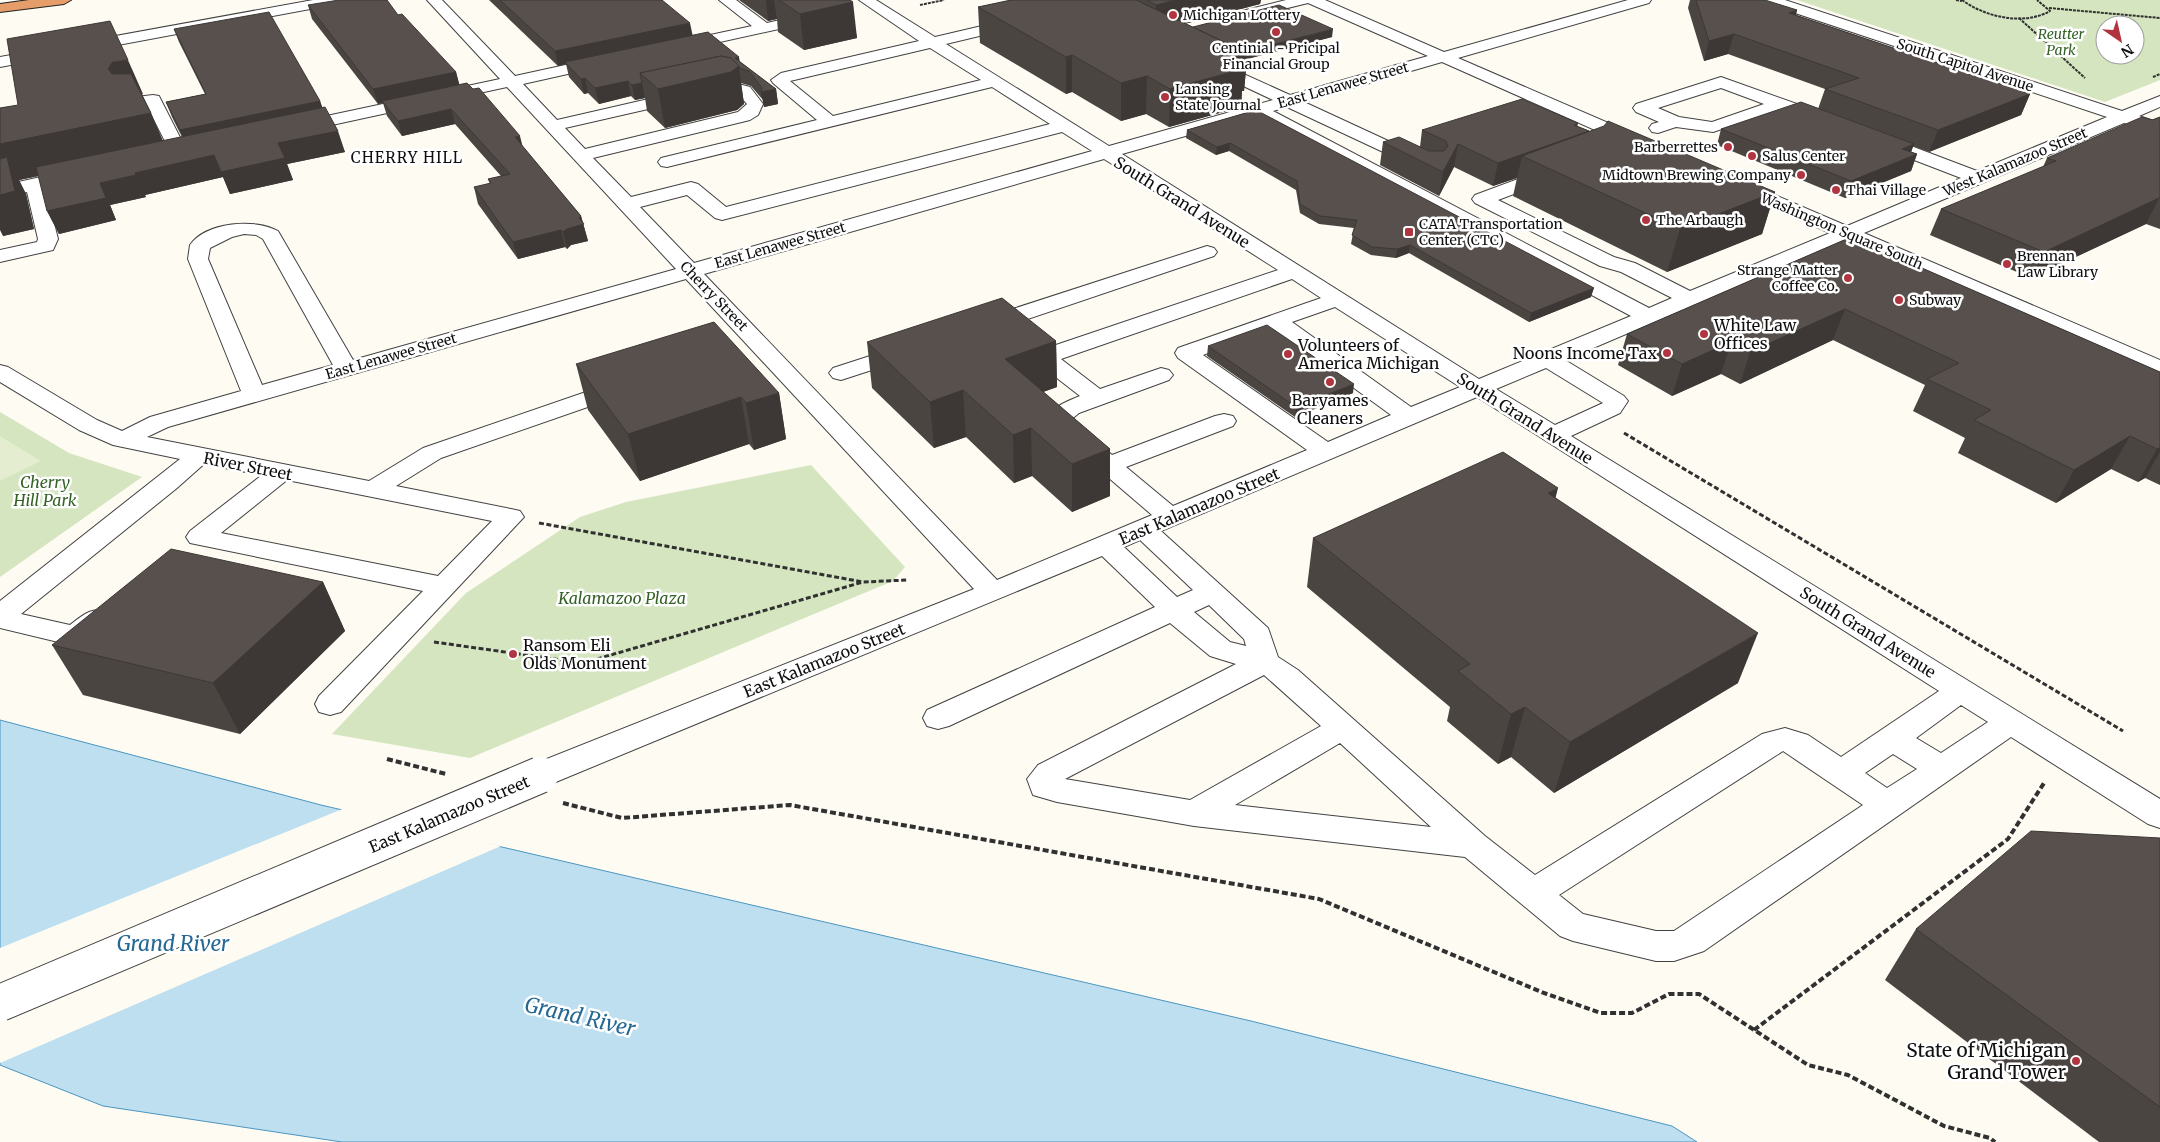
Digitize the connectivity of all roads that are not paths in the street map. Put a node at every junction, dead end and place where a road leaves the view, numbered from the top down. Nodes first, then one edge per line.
1 (39, 0) edge
2 (64, 0) edge
3 (337, 0) edge
4 (434, 0) edge
5 (726, 0) edge
6 (895, 0) edge
7 (1304, 0) edge
8 (1313, 0) edge
9 (1644, 0) edge
10 (1770, 0) edge
11 (865, 4) edge
12 (0, 8) edge
13 (829, 14) dead end
14 (1229, 19) edge
15 (1033, 22) edge
16 (691, 26) dead end
17 (765, 28) junction
18 (709, 40) junction
19 (932, 42) junction
20 (662, 49) edge
21 (1441, 56) junction
22 (1197, 58) edge
23 (616, 59) edge
24 (0, 62) edge
25 (510, 81) junction
26 (993, 82) junction
27 (1287, 101) junction
28 (2160, 101) edge
29 (133, 102) edge
30 (1780, 104) junction
31 (1258, 110) junction
32 (2122, 117) junction
33 (830, 122) junction
34 (1675, 122) junction
35 (1834, 124) edge
36 (552, 126) junction
37 (1063, 126) junction
38 (2160, 129) edge
39 (276, 132) edge
40 (1860, 133) edge
41 (1628, 138) junction
42 (198, 149) edge
43 (1654, 149) edge
44 (179, 153) junction
45 (1105, 153) junction
46 (580, 155) junction
47 (160, 157) edge
48 (668, 162) dead end
49 (1571, 167) edge
50 (1433, 170) edge
51 (92, 172) edge
52 (1978, 178) junction
53 (1724, 179) edge
54 (35, 184) junction
55 (0, 192) edge
56 (628, 204) junction
57 (1847, 233) junction
58 (1207, 252) dead end
59 (0, 256) edge
60 (689, 271) junction
61 (1293, 272) junction
62 (1337, 300) junction
63 (1683, 301) junction
64 (1648, 316) junction
65 (1276, 321) junction
66 (759, 343) junction
67 (924, 345) edge
68 (735, 350) edge
69 (1044, 357) junction
70 (1547, 359) junction
71 (346, 368) junction
72 (2160, 368) edge
73 (0, 372) edge
74 (840, 372) dead end
75 (1161, 375) dead end
76 (640, 381) edge
77 (1478, 388) junction
78 (254, 395) junction
79 (1097, 398) junction
80 (1409, 417) junction
81 (1224, 421) dead end
82 (1553, 435) junction
83 (122, 440) junction
84 (1326, 452) junction
85 (197, 456) junction
86 (1109, 466) junction
87 (281, 473) junction
88 (372, 490) junction
89 (1170, 518) junction
90 (1143, 529) junction
91 (199, 537) junction
92 (1106, 545) junction
93 (176, 556) edge
94 (445, 586) junction
95 (993, 592) junction
96 (1213, 592) junction
97 (114, 605) edge
98 (1174, 609) junction
99 (0, 617) edge
100 (1265, 662) junction
101 (1960, 690) junction
102 (330, 704) dead end
103 (938, 718) dead end
104 (2010, 722) junction
105 (1342, 728) junction
106 (1893, 738) junction
107 (1941, 769) junction
108 (1842, 773) junction
109 (2154, 804) edge
110 (1887, 806) junction
111 (1194, 813) junction
112 (1473, 845) junction
113 (1534, 894) junction
114 (0, 1003) edge

1 - 12 highway
2 - 12 highway
3 - 24 street
4 - 25 street, Cherry Street
5 - 17 street
6 - 11 street
7 - 14 street
8 - 21 street
9 - 21 street, East Lenawee Street
10 - 32 street, South Capitol Avenue
11 - 19 street, South Grand Avenue
13 - 17 street
15 - 19 street
16 - 18 street
17 - 18 street
18 - 20 street
19 - 26 street, South Grand Avenue
19 - 33 street
21 - 27 street, East Lenawee Street
21 - 41 street
22 - 27 street
23 - 25 street
25 - 36 street, Cherry Street
25 - 39 street
26 - 33 street
26 - 37 street, South Grand Avenue
27 - 31 street, East Lenawee Street
27 - 50 street
28 - 32 street, West Kalamazoo Street
29 - 44 street
30 - 34 street
30 - 34 street
30 - 35 street
31 - 45 street, East Lenawee Street
31 - 64 street
32 - 38 street, South Capitol Avenue
32 - 52 street, West Kalamazoo Street
33 - 48 street
34 - 41 street
36 - 46 street, Cherry Street
36 - 46 street
37 - 45 street, South Grand Avenue
37 - 56 street
40 - 52 street
41 - 43 street
42 - 44 street
44 - 47 street
45 - 60 street, East Lenawee Street
45 - 61 street, South Grand Avenue
46 - 56 street, Cherry Street
49 - 63 street
51 - 54 street
52 - 57 street, West Kalamazoo Street
53 - 57 street, Washington Square South
54 - 55 street
54 - 59 street
56 - 60 street, Cherry Street
57 - 63 street, West Kalamazoo Street
57 - 72 street, Washington Square South
58 - 69 street
60 - 66 street, Cherry Street
60 - 71 street, East Lenawee Street
61 - 62 street, South Grand Avenue
61 - 69 street
62 - 65 street
62 - 77 street, South Grand Avenue
63 - 64 street, West Kalamazoo Street
64 - 70 street, East Kalamazoo Street
65 - 80 street
65 - 84 street
66 - 68 street
66 - 95 street, Cherry Street
67 - 74 street
69 - 79 street
70 - 77 street, East Kalamazoo Street
70 - 82 street
71 - 78 street, East Lenawee Street
71 - 78 street
73 - 83 street, River Street
75 - 79 street
76 - 88 street
77 - 80 street, East Kalamazoo Street
77 - 82 street, South Grand Avenue
78 - 83 street, East Lenawee Street
79 - 86 street
80 - 84 street, East Kalamazoo Street
81 - 86 street
82 - 101 street, South Grand Avenue
83 - 85 street, River Street
84 - 89 street, East Kalamazoo Street
85 - 87 street, River Street
85 - 99 street
86 - 89 street
87 - 88 street, River Street
87 - 91 street
88 - 94 street, River Street
89 - 90 street, East Kalamazoo Street
90 - 92 street, East Kalamazoo Street
90 - 96 street
91 - 93 street
91 - 94 street
92 - 95 street, East Kalamazoo Street
92 - 98 street
94 - 102 street
95 - 114 street, East Kalamazoo Street, bridge
96 - 98 street
96 - 100 street
97 - 99 street
98 - 100 street
98 - 103 street
100 - 105 street
100 - 111 street
101 - 104 street, South Grand Avenue
101 - 106 street
104 - 107 street
104 - 109 street, South Grand Avenue
105 - 111 street
105 - 112 street
106 - 107 street
106 - 108 street
107 - 110 street
108 - 110 street
108 - 113 street
110 - 113 street
111 - 112 street
112 - 113 street

